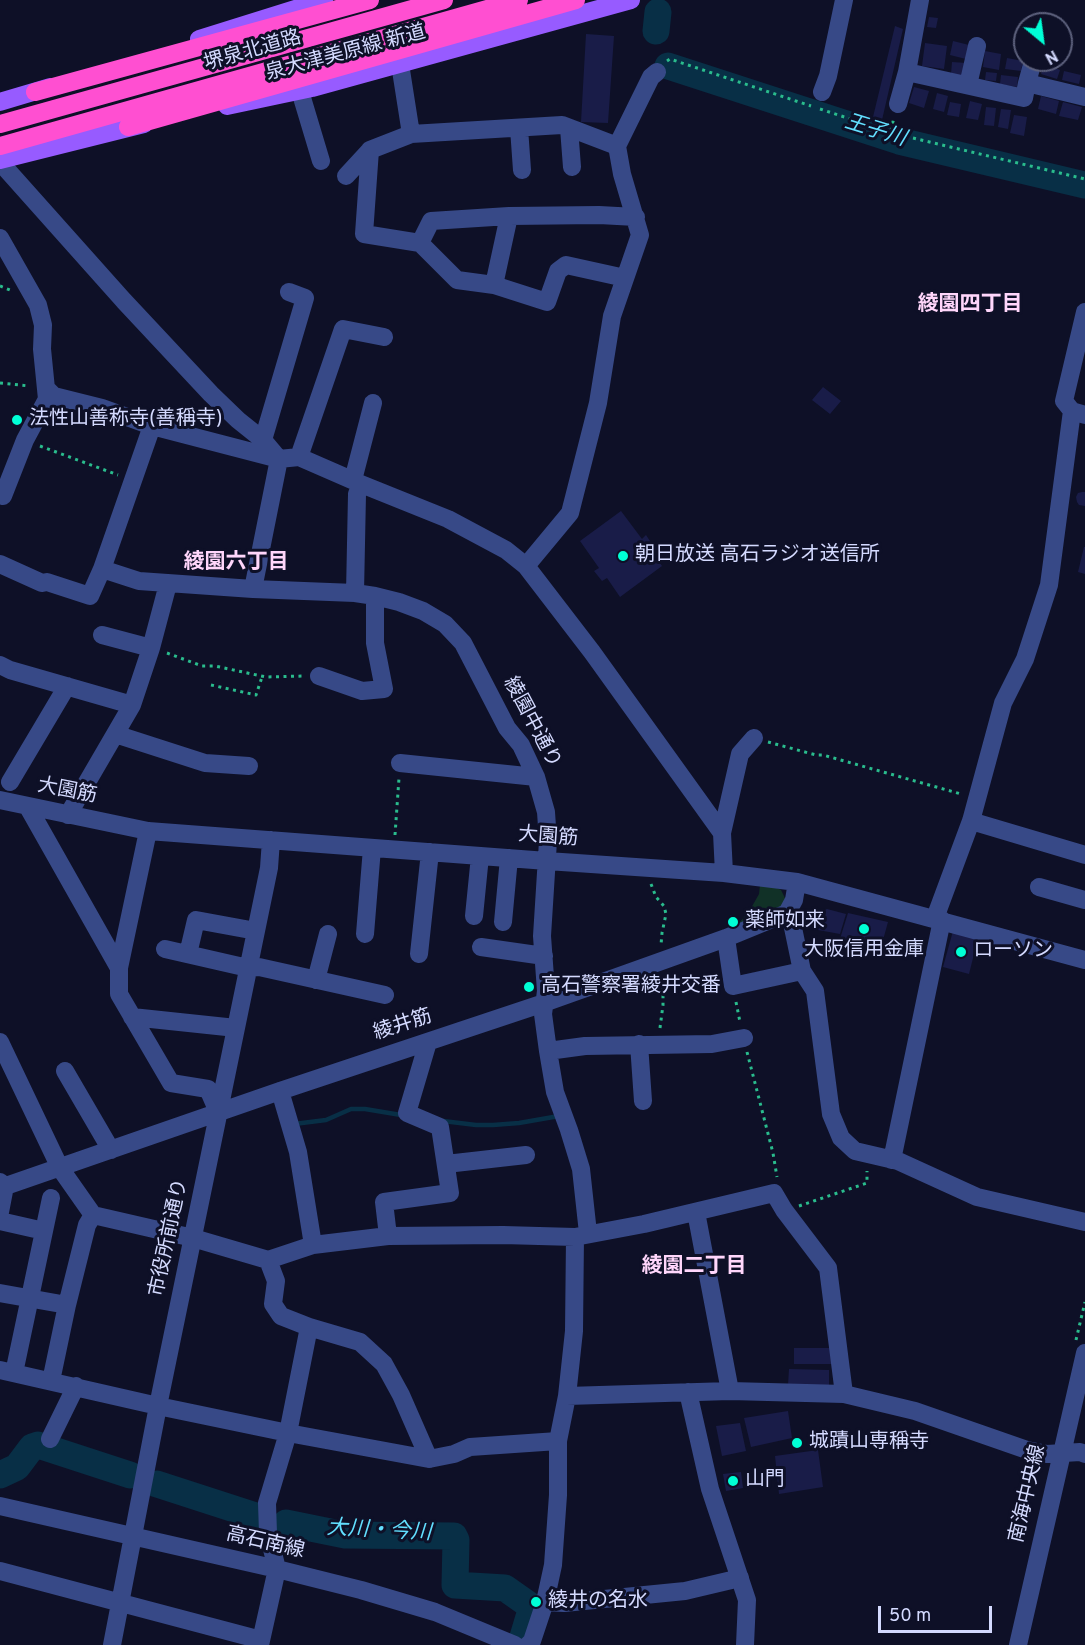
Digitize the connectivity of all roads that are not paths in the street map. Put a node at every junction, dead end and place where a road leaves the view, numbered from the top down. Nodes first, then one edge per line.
1 (324, 0) edge
2 (370, 0) edge
3 (444, 0) edge
4 (519, 0) edge
5 (576, 0) edge
6 (631, 0) edge
7 (925, 3) edge
8 (847, 9) edge
9 (977, 46) dead end
10 (400, 64) junction
11 (657, 72) dead end
12 (907, 72) junction
13 (1030, 72) edge
14 (831, 82) dead end
15 (1028, 83) junction
16 (968, 85) junction
17 (300, 91) junction
18 (35, 92) junction
19 (1085, 97) edge
20 (0, 102) edge
21 (898, 104) dead end
22 (0, 124) edge
23 (128, 127) junction
24 (519, 128) junction
25 (569, 128) junction
26 (411, 134) junction
27 (0, 146) edge
28 (617, 146) junction
29 (370, 150) junction
30 (0, 161) edge
31 (321, 161) dead end
32 (572, 167) dead end
33 (522, 170) dead end
34 (346, 176) dead end
35 (509, 216) junction
36 (636, 217) junction
37 (0, 238) edge
38 (420, 243) junction
39 (625, 278) junction
40 (494, 285) junction
41 (289, 292) dead end
42 (1085, 312) edge
43 (384, 338) dead end
44 (46, 388) junction
45 (373, 403) dead end
46 (1079, 413) edge
47 (153, 426) junction
48 (263, 440) junction
49 (299, 457) junction
50 (279, 459) junction
51 (357, 482) junction
52 (3, 496) dead end
53 (0, 564) edge
54 (526, 566) junction
55 (102, 569) junction
56 (168, 584) junction
57 (253, 590) junction
58 (355, 593) junction
59 (375, 596) junction
60 (102, 635) dead end
61 (151, 648) junction
62 (5, 667) edge
63 (319, 676) road end
64 (0, 686) edge
65 (67, 686) junction
66 (132, 705) junction
67 (115, 734) junction
68 (754, 738) road end
69 (400, 763) road end
70 (249, 766) dead end
71 (536, 777) junction
72 (10, 782) dead end
73 (0, 800) edge
74 (28, 807) junction
75 (68, 815) junction
76 (971, 821) junction
77 (148, 831) junction
78 (723, 833) junction
79 (271, 840) junction
80 (372, 848) junction
81 (430, 852) junction
82 (1085, 855) edge
83 (480, 856) junction
84 (509, 858) junction
85 (547, 861) junction
86 (724, 873) junction
87 (797, 882) junction
88 (1039, 887) dead end
89 (1085, 900) edge
90 (787, 913) junction
91 (474, 916) dead end
92 (939, 919) junction
93 (503, 922) dead end
94 (256, 931) junction
95 (328, 934) dead end
96 (365, 934) dead end
97 (726, 938) junction
98 (481, 947) dead end
99 (165, 949) dead end
100 (188, 954) junction
101 (419, 954) dead end
102 (544, 956) junction
103 (1085, 960) edge
104 (119, 968) junction
105 (248, 968) junction
106 (802, 971) junction
107 (316, 980) junction
108 (385, 995) dead end
109 (544, 1002) junction
110 (132, 1017) junction
111 (236, 1028) junction
112 (744, 1038) road end
113 (0, 1042) edge
114 (428, 1042) junction
115 (639, 1044) junction
116 (548, 1051) junction
117 (65, 1071) dead end
118 (280, 1091) junction
119 (643, 1101) dead end
120 (218, 1112) junction
121 (111, 1150) junction
122 (526, 1155) dead end
123 (892, 1160) junction
124 (446, 1164) junction
125 (60, 1167) junction
126 (2, 1185) edge
127 (51, 1198) dead end
128 (0, 1212) edge
129 (696, 1212) junction
130 (93, 1215) junction
131 (0, 1221) edge
132 (1085, 1222) edge
133 (44, 1231) junction
134 (582, 1235) junction
135 (388, 1236) junction
136 (193, 1239) junction
137 (313, 1245) junction
138 (268, 1260) junction
139 (0, 1293) edge
140 (30, 1298) junction
141 (67, 1305) junction
142 (309, 1327) junction
143 (1085, 1353) edge
144 (7, 1371) edge
145 (51, 1381) junction
146 (76, 1386) junction
147 (730, 1391) junction
148 (688, 1392) junction
149 (844, 1394) junction
150 (567, 1396) junction
151 (158, 1406) junction
152 (288, 1433) junction
153 (50, 1439) dead end
154 (558, 1441) junction
155 (1062, 1453) junction
156 (1085, 1454) edge
157 (429, 1460) junction
158 (1, 1511) edge
159 (132, 1537) junction
160 (277, 1569) junction
161 (0, 1571) edge
162 (740, 1578) junction
163 (545, 1602) junction
164 (120, 1604) junction
165 (260, 1642) edge
166 (112, 1645) edge
167 (515, 1645) edge
168 (528, 1645) edge
169 (745, 1645) edge
170 (1018, 1645) edge

1 - 18 main road
2 - 18 highway
3 - 22 highway, 堺泉北道路
4 - 27 highway, 堺泉北道路
5 - 23 highway
6 - 10 main road, 泉大津美原線 新道
7 - 12 street
8 - 14 street
9 - 16 street
10 - 17 main road, 泉大津美原線 新道
10 - 26 street
11 - 28 street
12 - 16 street
12 - 21 street
13 - 15 street
15 - 16 street
15 - 19 street
17 - 23 main road, 泉大津美原線 新道
17 - 31 street
18 - 20 main road
23 - 30 main road, 泉大津美原線 新道
24 - 25 street
24 - 26 street
24 - 33 street
25 - 28 street
25 - 32 street
26 - 29 street
28 - 36 street
29 - 34 street
29 - 38 street
30 - 48 street
35 - 36 street
35 - 38 street
35 - 40 street
36 - 39 street
37 - 44 street
38 - 40 street
39 - 40 street
39 - 54 street
41 - 48 street
42 - 46 street
43 - 49 street
44 - 47 street
44 - 52 street
45 - 51 street
46 - 76 street
47 - 50 street
47 - 55 street
48 - 50 street
49 - 50 street
49 - 51 street
50 - 57 street
51 - 54 street
51 - 58 street
53 - 55 street
54 - 78 street
55 - 56 street, 綾園中通り
56 - 57 street, 綾園中通り
56 - 61 street
57 - 58 street, 綾園中通り
58 - 59 street, 綾園中通り
59 - 63 street
59 - 71 street, 綾園中通り
60 - 61 street
61 - 66 street
62 - 64 street
62 - 65 street
65 - 66 street
65 - 72 street
66 - 67 street
67 - 70 street
67 - 75 street
68 - 78 street
69 - 71 street
71 - 85 street, 綾園中通り
73 - 74 street, 大園筋
74 - 75 street, 大園筋
74 - 104 street
75 - 77 street, 大園筋
76 - 82 street
76 - 92 street
77 - 79 street, 大園筋
77 - 104 street
78 - 86 street
79 - 80 street, 大園筋
79 - 94 street, 市役所前通り
80 - 81 street, 大園筋
80 - 96 street
81 - 83 street, 大園筋
81 - 101 street
83 - 84 street, 大園筋
83 - 91 street
84 - 85 street, 大園筋
84 - 93 street
85 - 86 street, 大園筋
85 - 102 street, 綾園中通り
86 - 87 street, 大園筋
87 - 90 street
87 - 92 street, 大園筋
88 - 89 street
90 - 97 street, 綾井筋
90 - 106 street
92 - 103 street, 大園筋
92 - 123 street
94 - 100 street
94 - 105 street, 市役所前通り
95 - 107 street
97 - 106 street
97 - 109 street, 綾井筋
98 - 102 street
99 - 100 street
100 - 105 street
102 - 109 street, 綾園中通り
104 - 110 street
105 - 107 street
105 - 111 street, 市役所前通り
106 - 123 street
107 - 108 street
109 - 114 street, 綾井筋
109 - 116 street, 綾園中通り
110 - 111 street
110 - 120 street
111 - 120 street, 市役所前通り
112 - 115 street
113 - 125 street
114 - 118 street, 綾井筋
114 - 124 street
115 - 116 street
115 - 119 street
116 - 134 street, 綾園中通り
117 - 121 street
118 - 120 street, 綾井筋
118 - 137 street
120 - 121 street, 綾井筋
120 - 136 street, 市役所前通り
121 - 125 street, 綾井筋
122 - 124 street
123 - 132 street
124 - 135 street
125 - 126 street, 綾井筋
125 - 130 street
126 - 128 street
127 - 133 street
129 - 134 street
129 - 147 street
129 - 149 street
130 - 136 street
130 - 141 street
131 - 133 street
133 - 140 street
134 - 135 street
134 - 150 street, 綾園中通り
135 - 137 street
136 - 138 street
136 - 151 street, 市役所前通り
137 - 138 street
138 - 142 street
139 - 140 street
140 - 141 street
140 - 144 street
141 - 145 street
142 - 152 street
142 - 157 street
143 - 155 street, 南海中央線
144 - 145 street
145 - 146 street
146 - 151 street
146 - 153 street
147 - 148 street
147 - 149 street
148 - 150 street
148 - 162 street
149 - 155 street
150 - 154 street, 綾園中通り
151 - 152 street
151 - 159 street, 市役所前通り
152 - 157 street
152 - 160 street
154 - 157 street
154 - 163 street, 綾園中通り
155 - 156 street
155 - 170 street, 南海中央線
158 - 159 street, 高石南線
159 - 160 street, 高石南線
159 - 164 street, 市役所前通り
160 - 165 street
160 - 167 street, 高石南線
161 - 164 street
162 - 163 street
162 - 169 street
163 - 168 street, 綾園中通り
164 - 165 street
164 - 166 street, 市役所前通り

